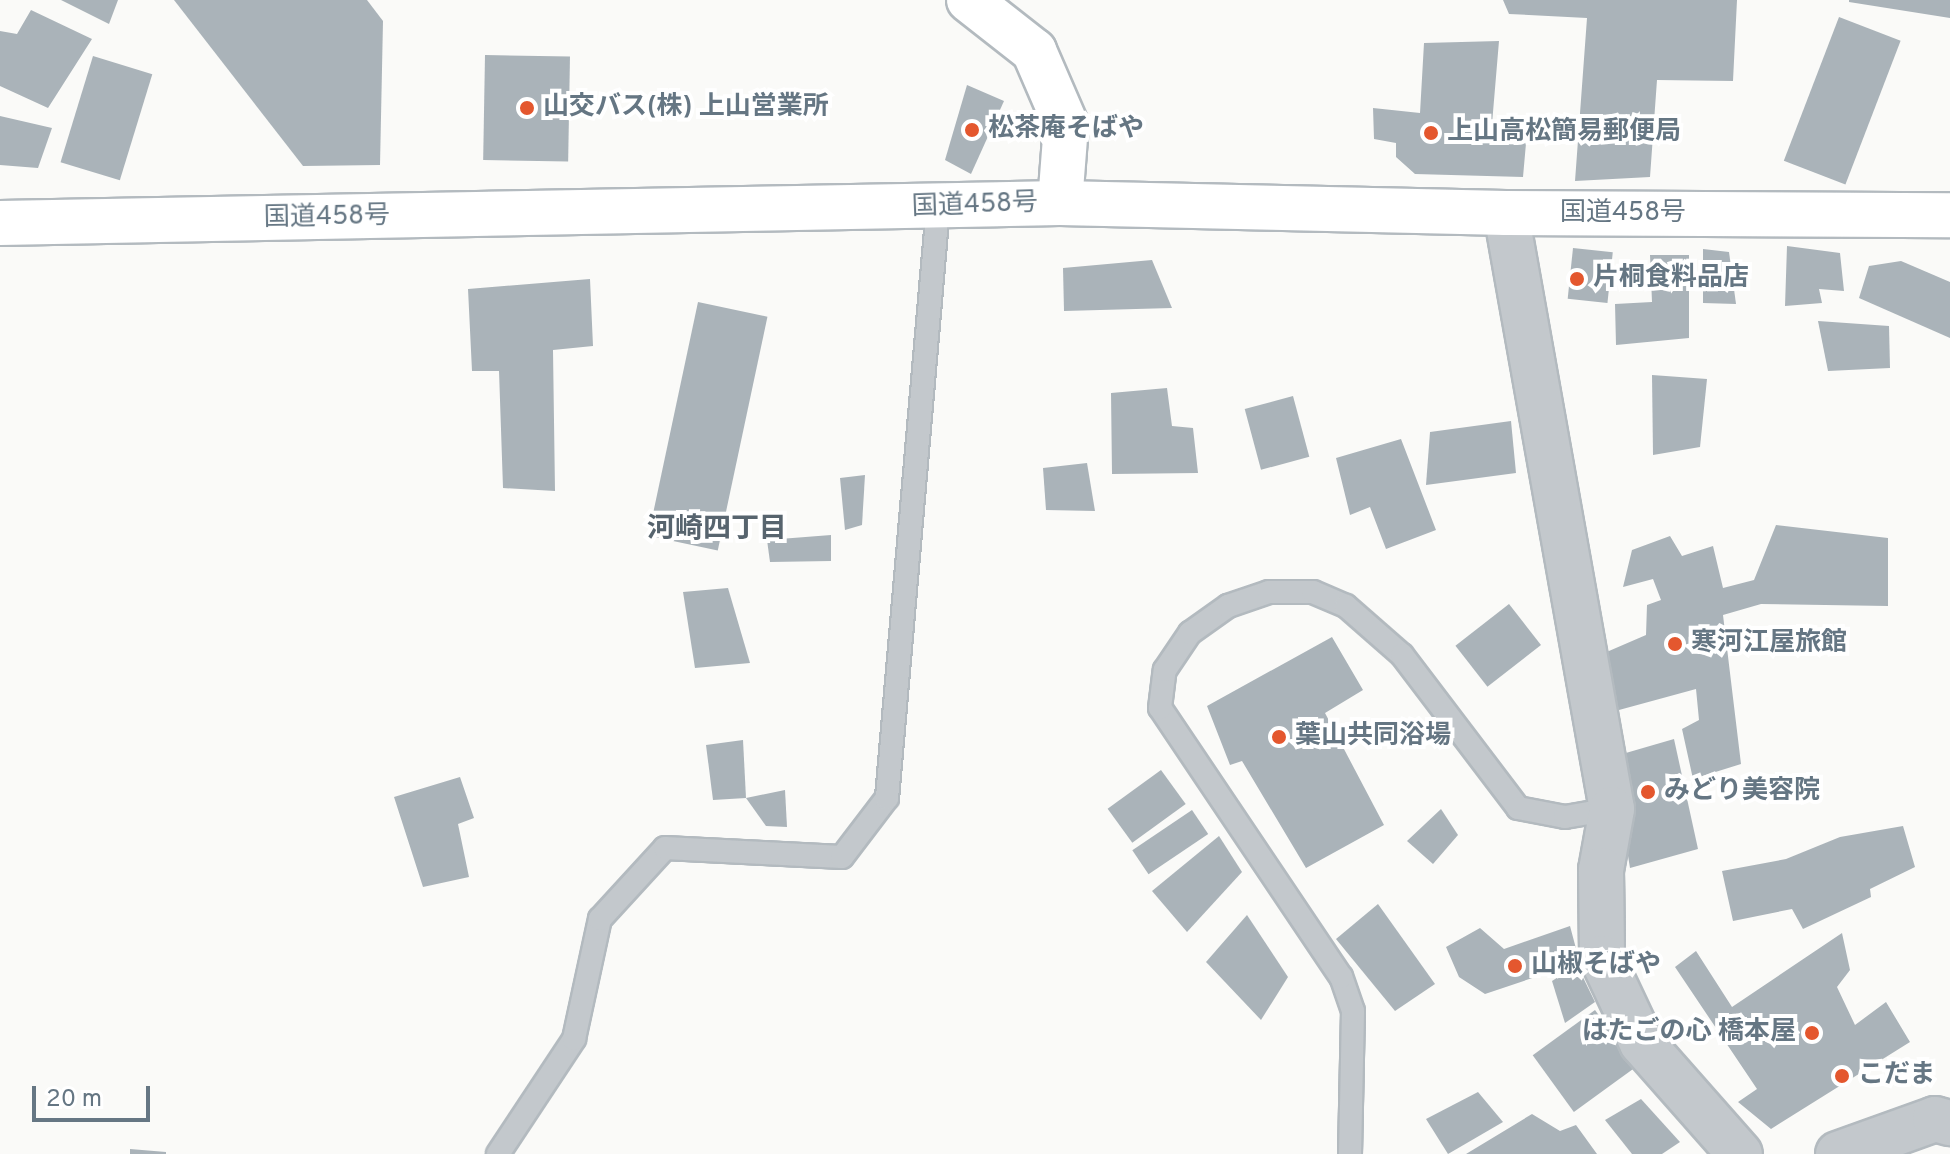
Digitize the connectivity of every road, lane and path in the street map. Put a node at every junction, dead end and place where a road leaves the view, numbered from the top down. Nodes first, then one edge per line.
1 (969, 0) edge
2 (1060, 203) junction
3 (938, 208) junction
4 (1506, 213) junction
5 (1950, 215) edge
6 (0, 223) edge
7 (1612, 809) junction
8 (1950, 1123) edge
9 (498, 1154) edge
10 (1350, 1154) edge
11 (1740, 1154) edge
12 (1838, 1154) edge

1 - 2 main road
2 - 3 main road, 国道458号
2 - 4 main road, 国道458号
3 - 6 main road, 国道458号
3 - 9 lane
4 - 5 main road, 国道458号
4 - 7 street
7 - 10 lane
7 - 11 street
8 - 12 street

